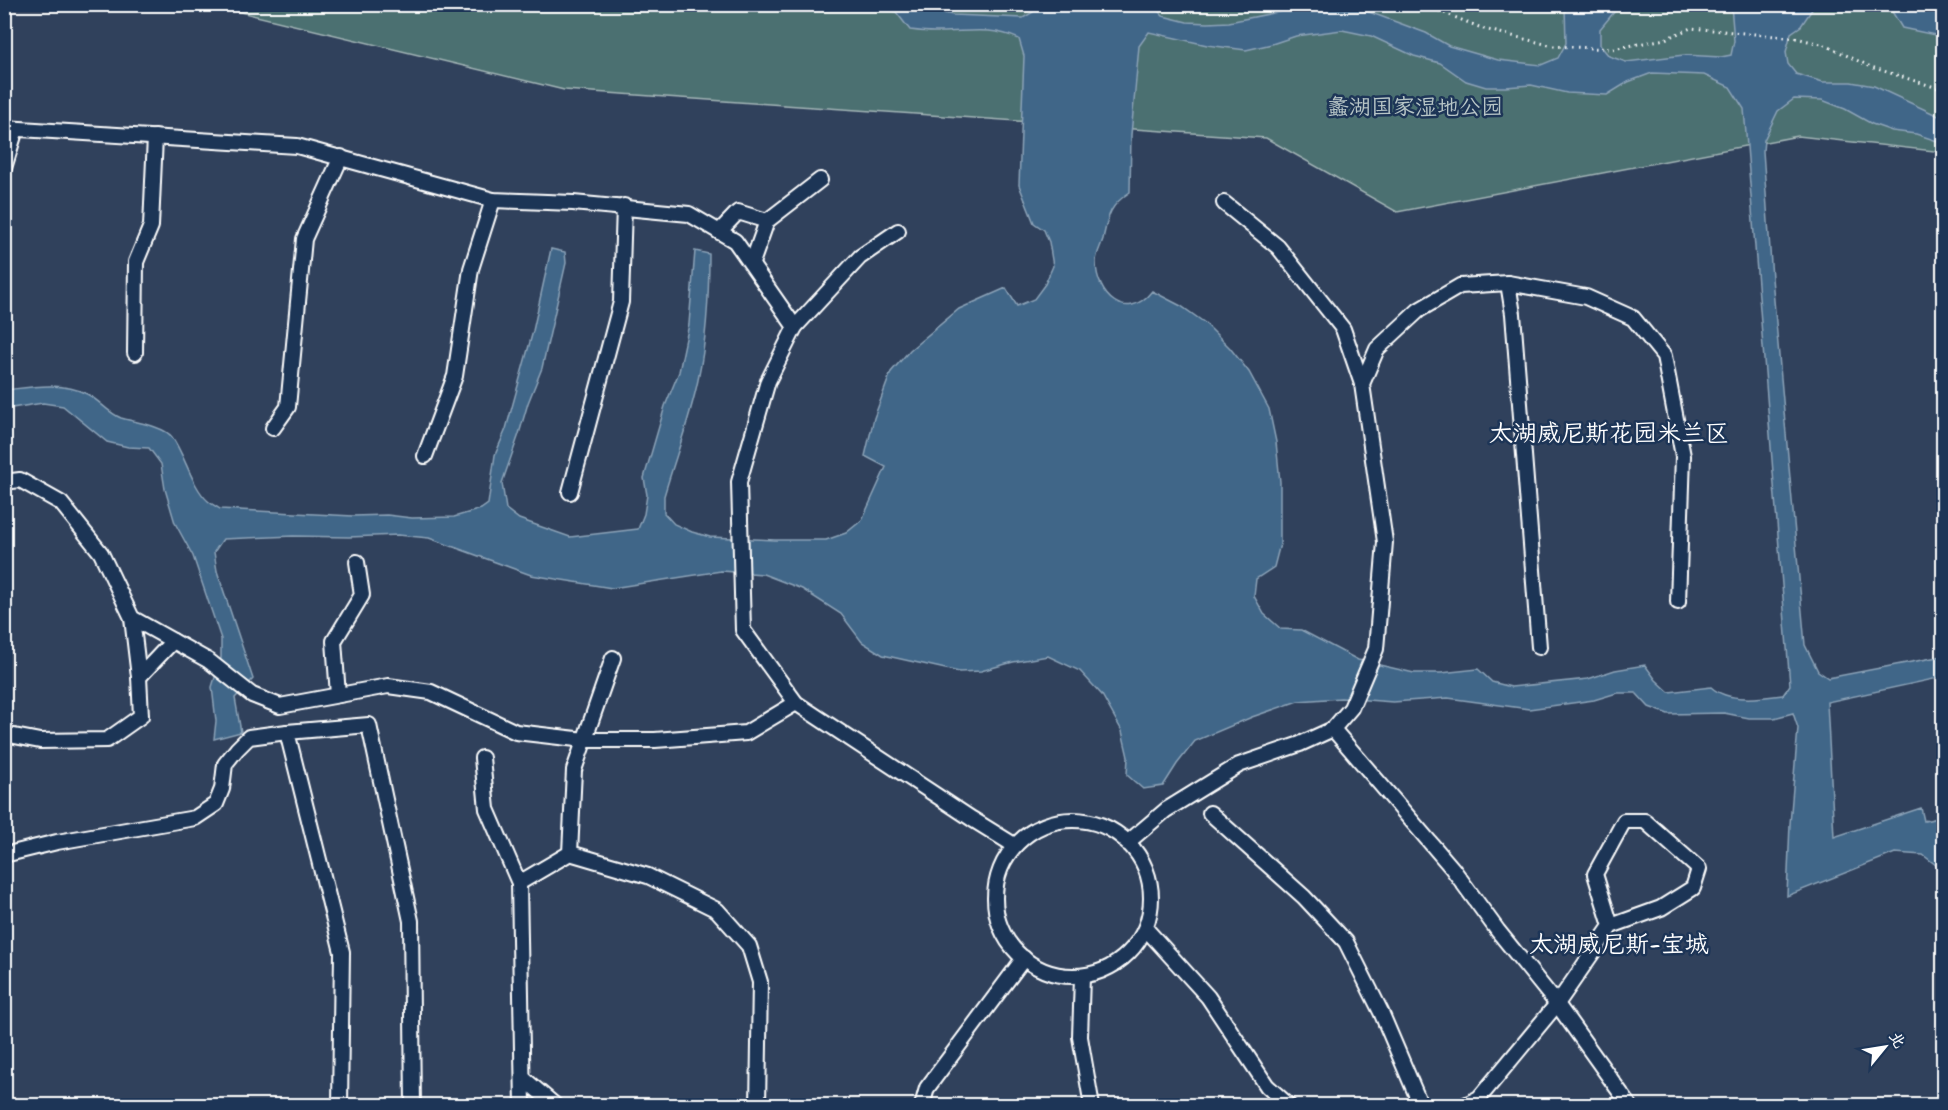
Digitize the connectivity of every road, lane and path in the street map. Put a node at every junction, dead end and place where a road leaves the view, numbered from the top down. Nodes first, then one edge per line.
1 (1422, 4) edge
2 (1944, 90) edge
3 (10, 129) edge
4 (155, 137) junction
5 (341, 157) junction
6 (4, 168) edge
7 (820, 180) dead end
8 (493, 200) junction
9 (1224, 203) dead end
10 (624, 206) junction
11 (767, 221) junction
12 (898, 231) dead end
13 (719, 232) junction
14 (752, 263) junction
15 (1508, 283) junction
16 (795, 327) junction
17 (135, 353) dead end
18 (1362, 384) junction
19 (273, 428) dead end
20 (425, 456) dead end
21 (4, 482) edge
22 (570, 492) dead end
23 (357, 562) dead end
24 (1678, 602) dead end
25 (132, 618) junction
26 (173, 641) junction
27 (1539, 647) dead end
28 (613, 658) dead end
29 (139, 677) junction
30 (338, 695) junction
31 (796, 703) junction
32 (1333, 729) junction
33 (287, 732) junction
34 (4, 734) edge
35 (585, 740) junction
36 (482, 758) dead end
37 (1210, 813) dead end
38 (1127, 843) junction
39 (1014, 845) junction
40 (570, 853) junction
41 (4, 855) edge
42 (519, 883) junction
43 (1611, 926) junction
44 (1146, 929) junction
45 (1024, 958) junction
46 (1082, 977) junction
47 (1557, 1004) junction
48 (523, 1078) junction
49 (1481, 1102) edge
50 (340, 1106) edge
51 (413, 1106) edge
52 (523, 1106) edge
53 (556, 1106) edge
54 (758, 1106) edge
55 (922, 1106) edge
56 (1092, 1106) edge
57 (1289, 1106) edge
58 (1420, 1106) edge
59 (1463, 1106) edge
60 (1630, 1106) edge

1 - 2 path
3 - 4 street
3 - 6 street
4 - 5 street
4 - 17 street
5 - 8 street
5 - 19 street
7 - 11 street
8 - 10 street
8 - 20 street
9 - 18 street
10 - 13 street
10 - 22 street
11 - 13 street
11 - 14 street
12 - 16 street
13 - 14 street
14 - 16 street
15 - 18 street
15 - 24 street
15 - 27 street
16 - 31 street
18 - 32 street
21 - 25 street
23 - 30 street
25 - 26 street
25 - 29 street
26 - 29 street
26 - 30 street
28 - 35 street
29 - 34 street
30 - 35 street
31 - 35 street
31 - 39 street
32 - 38 street
32 - 47 street
33 - 41 street
33 - 50 street
33 - 51 street
35 - 40 street
36 - 42 street
37 - 58 street
38 - 39 street
38 - 44 street
39 - 45 street
40 - 42 street
40 - 54 street
42 - 48 street
43 - 43 street
43 - 47 street
44 - 46 street
44 - 57 street
45 - 46 street
45 - 55 street
46 - 56 street
47 - 49 street
47 - 60 street
48 - 52 street
48 - 53 street
49 - 59 street

